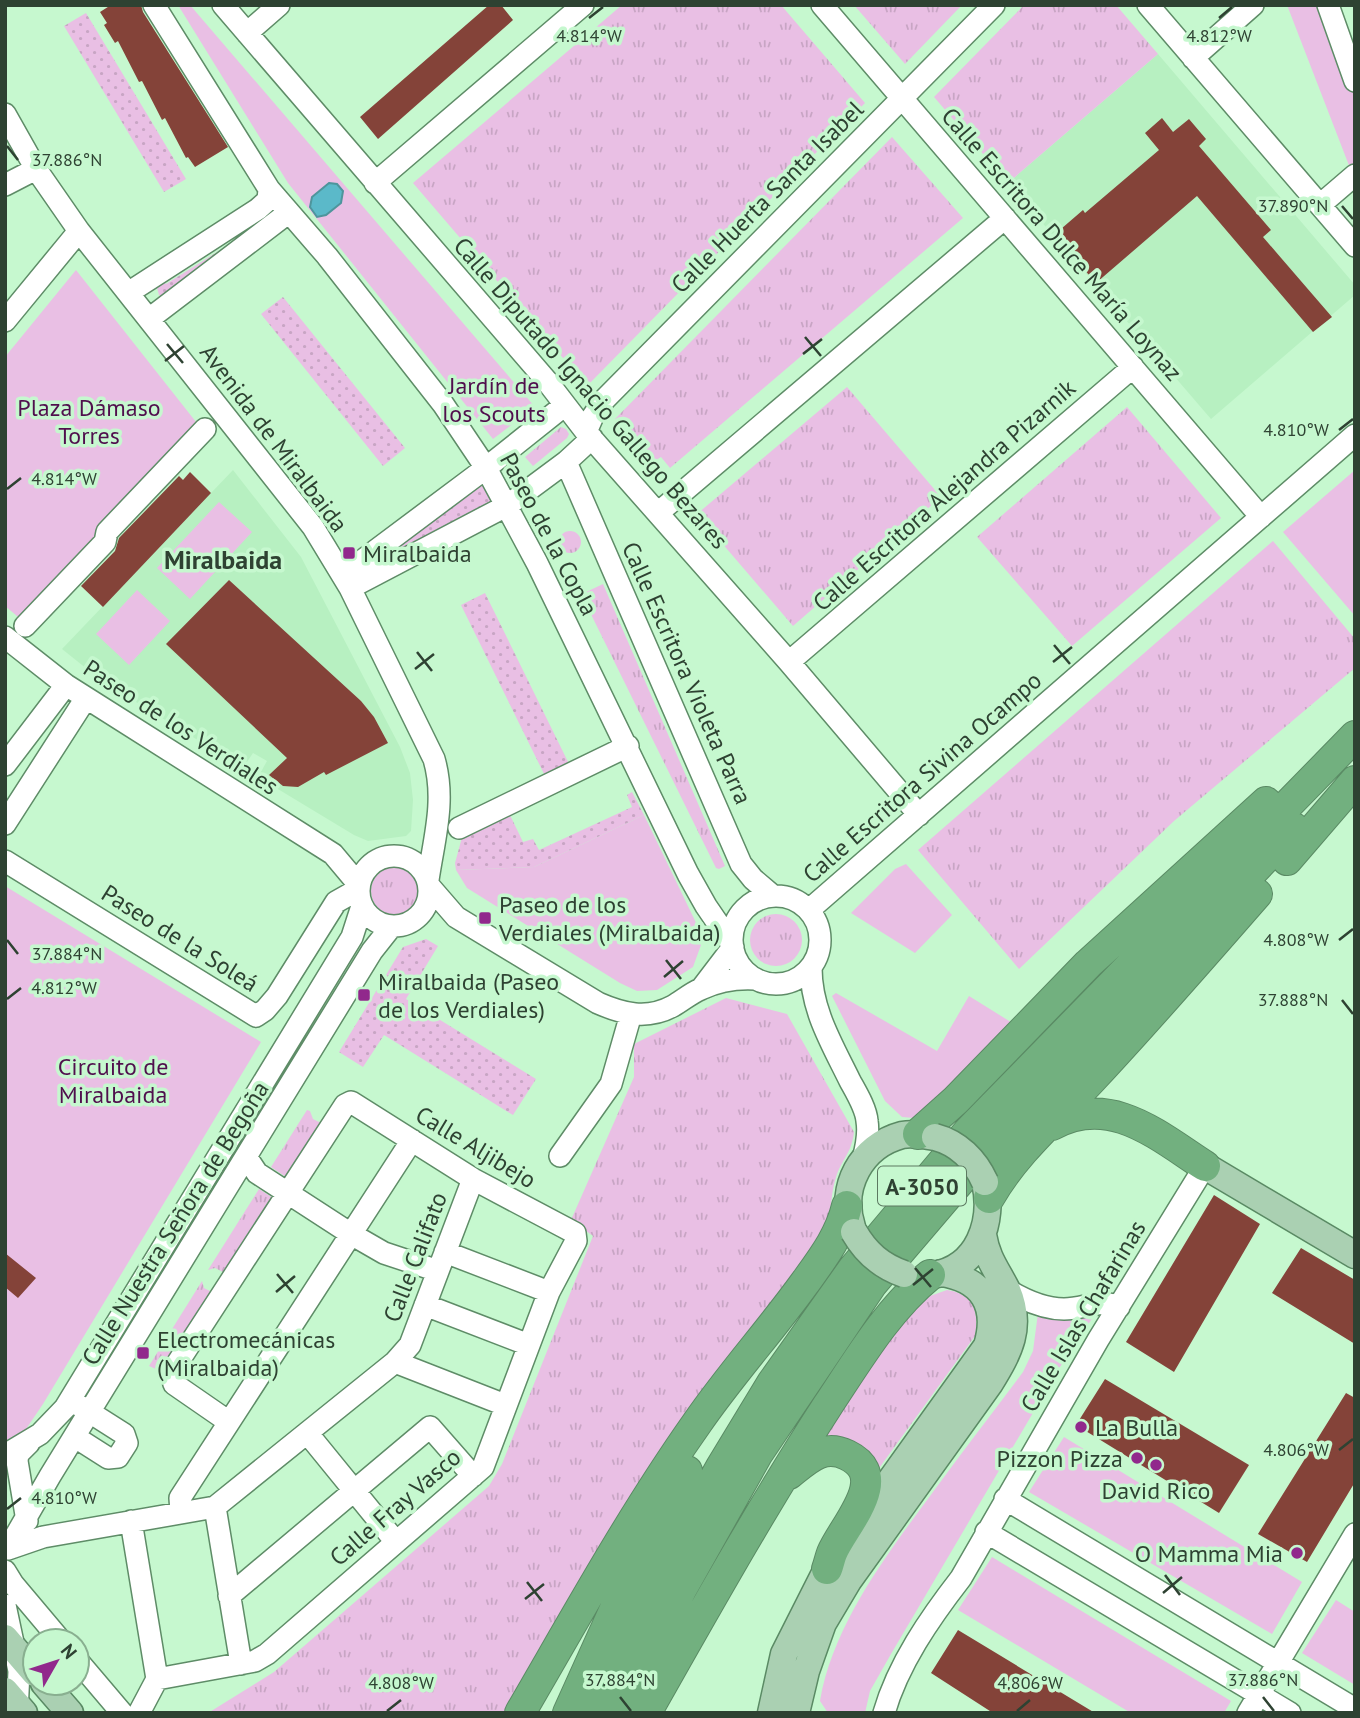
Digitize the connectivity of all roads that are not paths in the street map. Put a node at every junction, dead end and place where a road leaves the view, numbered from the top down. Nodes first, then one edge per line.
1 (154, 5) edge
2 (223, 5) edge
3 (279, 5) edge
4 (583, 5) edge
5 (822, 5) edge
6 (994, 5) edge
7 (1148, 5) edge
8 (1253, 5) edge
9 (1328, 5) edge
10 (247, 33) junction
11 (1193, 58) junction
12 (1355, 81) edge
13 (902, 99) junction
14 (5, 114) edge
15 (36, 169) junction
16 (1355, 175) edge
17 (375, 183) junction
18 (5, 185) edge
19 (269, 189) junction
20 (1320, 205) junction
21 (258, 209) junction
22 (288, 213) junction
23 (1005, 218) junction
24 (270, 227) junction
25 (79, 231) junction
26 (1355, 246) edge
27 (128, 293) junction
28 (149, 319) junction
29 (5, 321) edge
30 (1133, 367) junction
31 (565, 405) junction
32 (205, 429) dead end
33 (589, 435) junction
34 (1355, 435) edge
35 (566, 462) junction
36 (486, 468) junction
37 (508, 505) junction
38 (658, 513) junction
39 (1261, 517) junction
40 (347, 581) junction
41 (25, 626) dead end
42 (5, 637) edge
43 (789, 662) junction
44 (66, 685) junction
45 (86, 698) junction
46 (1355, 723) edge
47 (1355, 736) edge
48 (628, 746) junction
49 (5, 765) edge
50 (1355, 765) edge
51 (1355, 781) edge
52 (919, 815) junction
53 (437, 823) junction
54 (5, 824) edge
55 (459, 828) dead end
56 (334, 854) junction
57 (391, 857) junction
58 (5, 861) edge
59 (429, 884) junction
60 (360, 893) junction
61 (773, 896) junction
62 (809, 910) junction
63 (421, 915) junction
64 (456, 917) junction
65 (391, 927) junction
66 (732, 945) junction
67 (811, 968) junction
68 (755, 979) junction
69 (776, 984) junction
70 (701, 989) junction
71 (631, 1014) junction
72 (817, 1014) junction
73 (857, 1094) junction
74 (1045, 1129) junction
75 (919, 1136) junction
76 (412, 1140) junction
77 (560, 1156) dead end
78 (247, 1157) junction
79 (863, 1159) junction
80 (1205, 1166) junction
81 (473, 1179) junction
82 (987, 1190) junction
83 (288, 1193) junction
84 (851, 1219) junction
85 (576, 1233) joint
86 (351, 1234) junction
87 (983, 1236) junction
88 (1355, 1255) edge
89 (442, 1262) junction
90 (925, 1274) junction
91 (1006, 1289) junction
92 (549, 1292) junction
93 (425, 1305) junction
94 (1119, 1307) junction
95 (777, 1321) junction
96 (529, 1345) junction
97 (394, 1362) junction
98 (70, 1399) junction
99 (505, 1405) junction
100 (90, 1412) junction
101 (229, 1422) junction
102 (308, 1434) junction
103 (75, 1437) junction
104 (11, 1462) edge
105 (50, 1476) junction
106 (473, 1476) junction
107 (778, 1483) junction
108 (354, 1491) junction
109 (1005, 1499) junction
110 (215, 1507) junction
111 (181, 1512) junction
112 (15, 1519) edge
113 (131, 1521) junction
114 (986, 1532) junction
115 (1355, 1534) edge
116 (43, 1537) junction
117 (396, 1542) junction
118 (7, 1557) edge
119 (827, 1569) junction
120 (5, 1571) edge
121 (229, 1596) junction
122 (5, 1605) edge
123 (49, 1627) edge
124 (10, 1644) edge
125 (1278, 1663) junction
126 (241, 1664) junction
127 (91, 1676) edge
128 (157, 1679) junction
129 (56, 1697) edge
130 (1254, 1704) edge
131 (16, 1706) edge
132 (1355, 1709) edge
133 (70, 1713) edge
134 (122, 1713) edge
135 (139, 1713) edge
136 (520, 1713) edge
137 (568, 1713) edge
138 (590, 1713) edge
139 (619, 1713) edge
140 (646, 1713) edge
141 (771, 1713) edge
142 (796, 1713) edge
143 (884, 1713) edge
144 (1290, 1713) edge

1 - 19 street, Paseo de la Copla
2 - 10 street, Calle Diputado Ignacio Gallego Bezares
3 - 10 street
4 - 17 street
5 - 13 street, Calle Escritora Dulce María Loynaz
6 - 13 street, Calle Huerta Santa Isabel
7 - 11 street
8 - 11 street
9 - 12 street
10 - 17 street, Calle Diputado Ignacio Gallego Bezares
11 - 20 street
13 - 23 street, Calle Escritora Dulce María Loynaz
13 - 33 street, Calle Huerta Santa Isabel
14 - 15 street, Avenida de Miralbaida
15 - 18 street
15 - 25 street, Avenida de Miralbaida
16 - 20 street
17 - 31 street, Calle Diputado Ignacio Gallego Bezares
19 - 21 street
19 - 22 street, Paseo de la Copla
20 - 26 street
21 - 24 street
21 - 27 street
22 - 24 street
22 - 36 street, Paseo de la Copla
23 - 30 street, Calle Escritora Dulce María Loynaz
23 - 38 street
24 - 28 street
25 - 27 street, Avenida de Miralbaida
25 - 29 street
27 - 28 street, Avenida de Miralbaida
28 - 40 street, Avenida de Miralbaida
30 - 39 street, Calle Escritora Dulce María Loynaz
30 - 43 street, Calle Escritora Alejandra Pizarnik
31 - 33 street, Calle Diputado Ignacio Gallego Bezares
31 - 36 street
32 - 41 street
33 - 35 street, Calle Huerta Santa Isabel
33 - 38 street, Calle Diputado Ignacio Gallego Bezares
34 - 39 street, Calle Escritora Sivina Ocampo
35 - 37 street, Calle Huerta Santa Isabel
35 - 61 street, Calle Escritora Violeta Parra
36 - 37 street, Paseo de la Copla
36 - 40 street
37 - 40 street, Calle Huerta Santa Isabel
37 - 48 street, Paseo de la Copla
38 - 43 street, Calle Diputado Ignacio Gallego Bezares
39 - 52 street, Calle Escritora Sivina Ocampo
40 - 53 street, Avenida de Miralbaida
42 - 44 street, Paseo de los Verdiales
43 - 52 street, Calle Diputado Ignacio Gallego Bezares
44 - 45 street, Paseo de los Verdiales
44 - 49 street
45 - 54 street
45 - 56 street, Paseo de los Verdiales
46 - 75 highway
47 - 138 highway, A-3050
48 - 55 street
48 - 66 street, Paseo de la Copla
50 - 139 highway, A-3050
51 - 74 highway
52 - 62 street, Calle Escritora Sivina Ocampo
53 - 57 street
53 - 59 street, Avenida de Miralbaida
56 - 57 street, Paseo de los Verdiales
56 - 60 street, Paseo de los Verdiales
57 - 59 street
57 - 60 street
58 - 60 street, Paseo de la Soleá
59 - 63 street
59 - 64 street
60 - 65 street
60 - 98 street, Calle Nuestra Señora de Begoña
61 - 62 street
61 - 66 street
62 - 67 street
63 - 64 street
63 - 65 street
64 - 71 street
65 - 78 street, Calle Nuestra Señora de Begoña
66 - 68 street
66 - 70 street
67 - 69 street
67 - 72 street
68 - 69 street
68 - 70 street
69 - 72 street
70 - 71 street
71 - 77 street
72 - 73 street
73 - 75 street
73 - 79 street
74 - 80 highway
74 - 82 highway
75 - 79 main road
75 - 82 main road, bridge
76 - 81 street, Calle Aljibejo
76 - 83 street, Calle Aljibejo
76 - 86 street
78 - 83 street
78 - 100 street, Calle Nuestra Señora de Begoña
79 - 84 main road
80 - 88 main road
80 - 94 street, Calle Islas Chafarinas
81 - 85 street, Calle Aljibejo
81 - 89 street, Calle Califato
82 - 87 main road
83 - 86 street
83 - 101 street
84 - 90 main road, bridge
84 - 95 highway
85 - 92 street, Calle Fray Vasco
86 - 89 street
86 - 101 street
87 - 90 main road
87 - 91 main road
89 - 92 street
89 - 93 street, Calle Califato
90 - 107 highway
90 - 119 main road
91 - 94 street
91 - 142 main road
92 - 96 street, Calle Fray Vasco
93 - 96 street
93 - 97 street, Calle Califato
94 - 109 street, Calle Islas Chafarinas
95 - 136 highway
95 - 137 highway
96 - 99 street, Calle Fray Vasco
97 - 99 street
97 - 102 street, Calle Califato
98 - 100 street
98 - 104 street, Calle Nuestra Señora de Begoña
99 - 106 street, Calle Fray Vasco
100 - 103 street, Calle Nuestra Señora de Begoña
100 - 103 street
101 - 111 street
102 - 108 street
102 - 110 street, Calle Califato
103 - 105 street, Calle Nuestra Señora de Begoña
104 - 105 street
104 - 112 street
105 - 112 street, Calle Nuestra Señora de Begoña
106 - 108 street
106 - 117 street, Calle Fray Vasco
107 - 119 highway
107 - 140 highway
108 - 117 street
108 - 121 street
109 - 114 street, Calle Islas Chafarinas
109 - 125 street
110 - 111 street, Calle Califato
110 - 121 street
111 - 113 street, Calle Califato
112 - 116 street
112 - 118 street
113 - 116 street, Calle Califato
113 - 128 street
114 - 130 street
114 - 143 street, Calle Islas Chafarinas
115 - 125 street
116 - 118 street, Calle Califato
117 - 126 street, Calle Fray Vasco
119 - 141 main road
120 - 123 street
121 - 126 street
122 - 124 street
124 - 131 street
125 - 130 street
125 - 132 street
126 - 128 street, Calle Fray Vasco
127 - 134 street
128 - 135 street
129 - 133 main road
130 - 144 street

